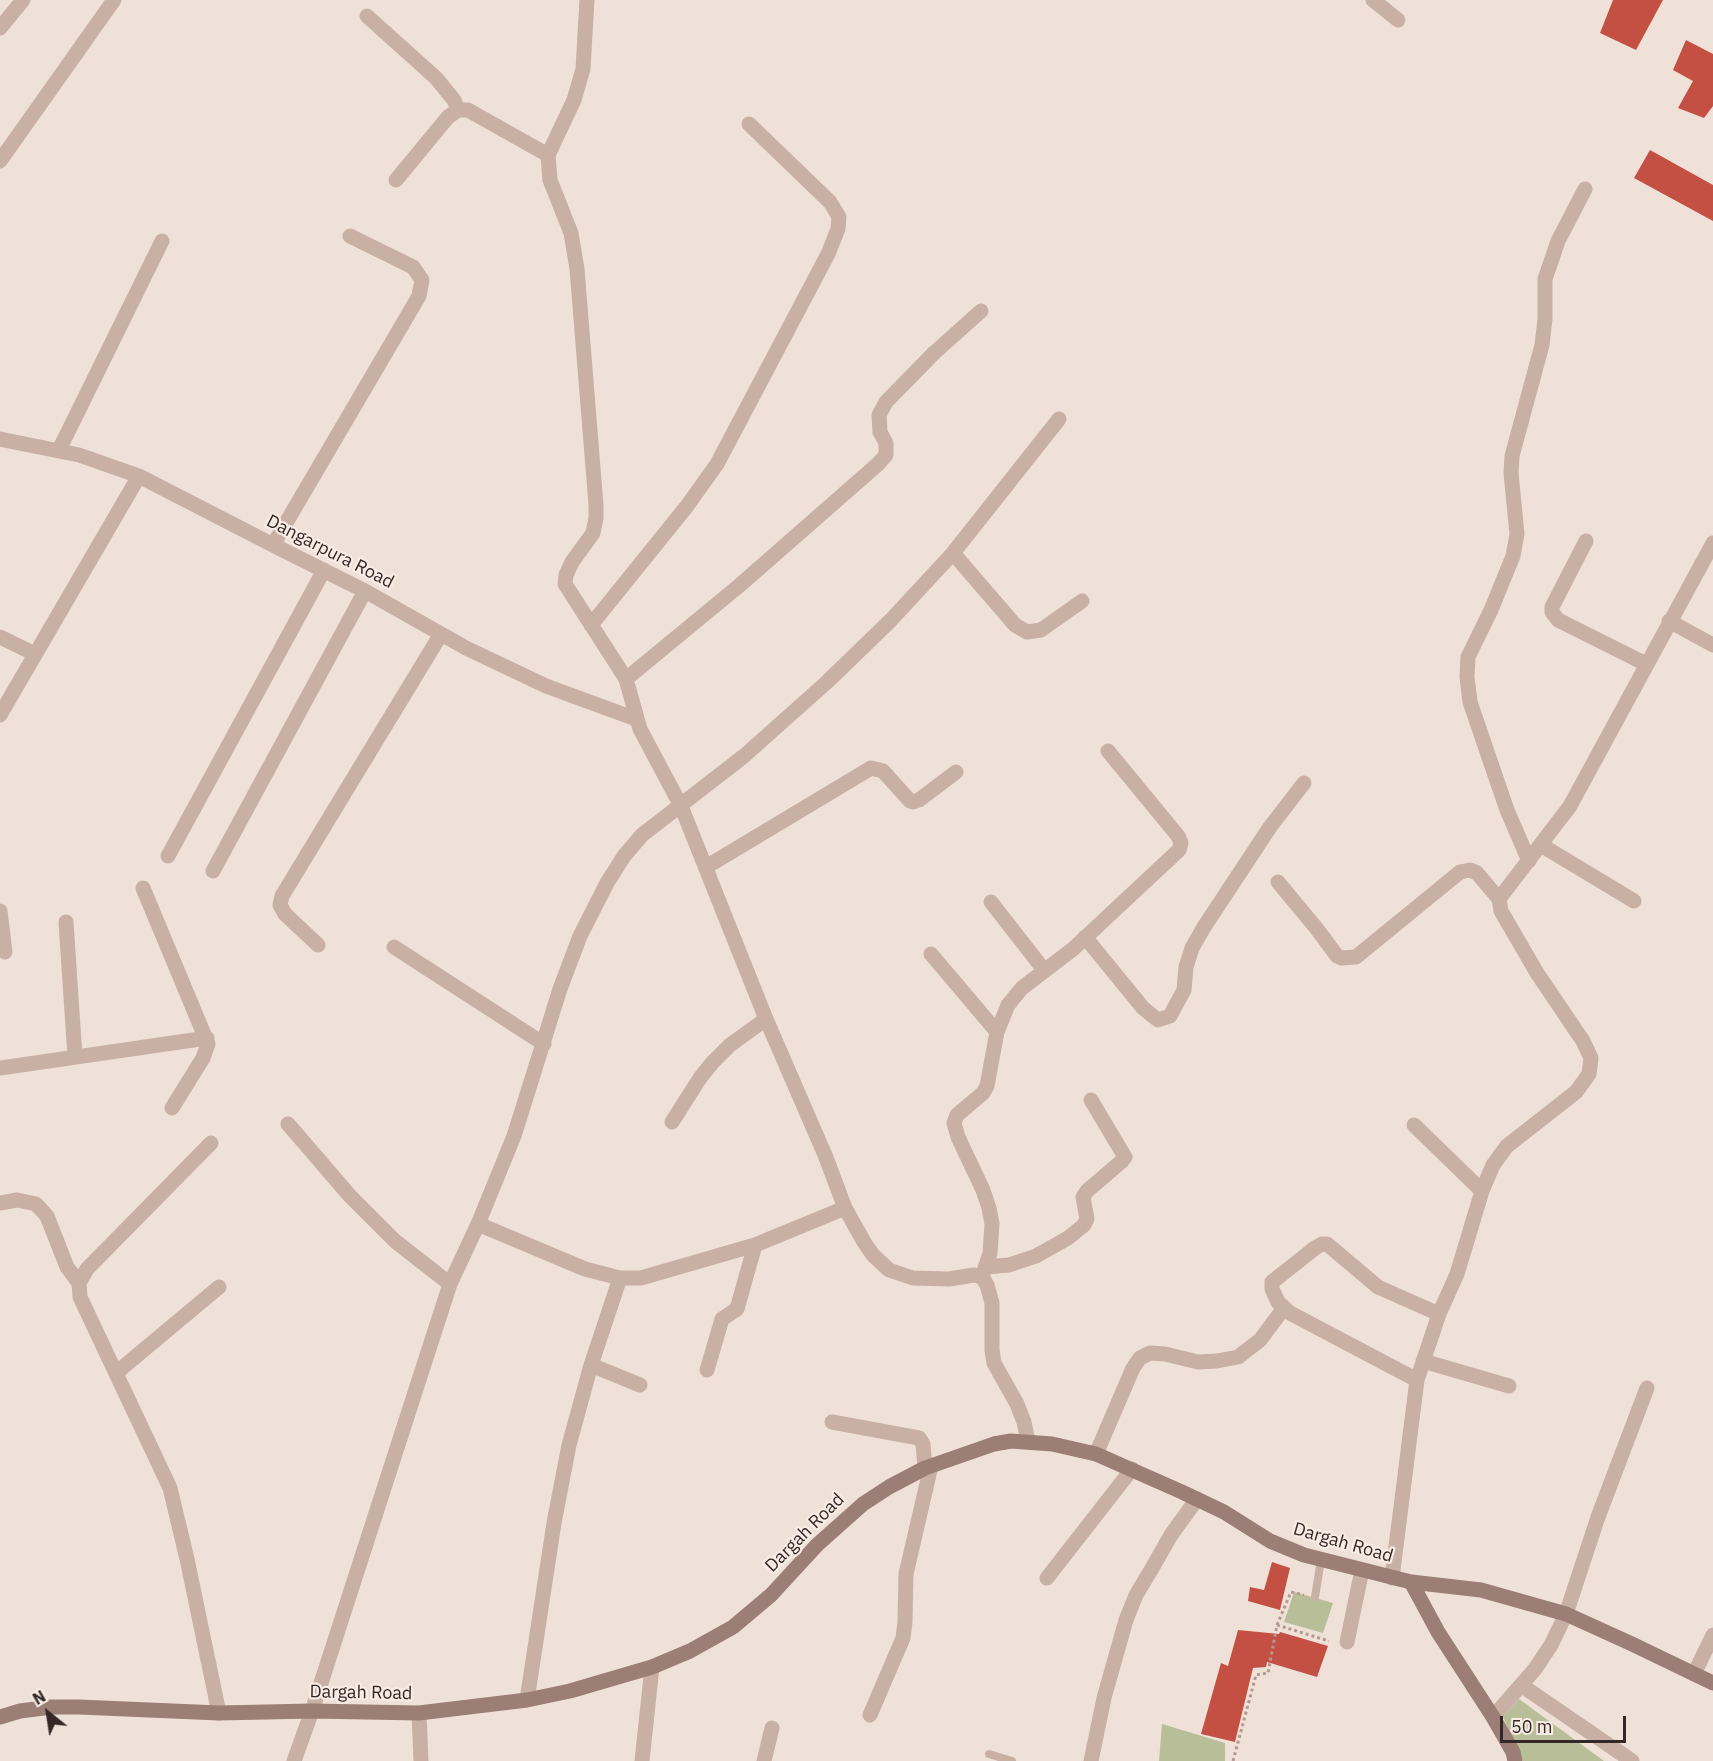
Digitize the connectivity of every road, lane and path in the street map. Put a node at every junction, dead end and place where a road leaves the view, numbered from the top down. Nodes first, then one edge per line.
1 (23, 0) edge
2 (114, 0) edge
3 (587, 0) edge
4 (1373, 0) edge
5 (368, 16) dead end
6 (1398, 20) dead end
7 (0, 28) edge
8 (458, 110) junction
9 (749, 124) dead end
10 (548, 155) junction
11 (0, 161) edge
12 (396, 180) dead end
13 (1585, 189) dead end
14 (350, 236) dead end
15 (162, 241) dead end
16 (981, 311) dead end
17 (1059, 419) dead end
18 (0, 439) edge
19 (59, 450) junction
20 (139, 476) junction
21 (1586, 542) dead end
22 (1713, 543) edge
23 (273, 545) junction
24 (953, 553) junction
25 (324, 570) junction
26 (365, 591) junction
27 (1082, 601) dead end
28 (1669, 621) junction
29 (591, 625) junction
30 (441, 634) junction
31 (0, 637) edge
32 (1713, 645) edge
33 (35, 654) junction
34 (1646, 664) junction
35 (626, 679) junction
36 (0, 715) edge
37 (636, 719) junction
38 (1108, 751) dead end
39 (956, 772) dead end
40 (1304, 783) dead end
41 (681, 806) junction
42 (1541, 845) junction
43 (168, 856) dead end
44 (1529, 861) junction
45 (706, 867) junction
46 (213, 871) dead end
47 (1278, 882) dead end
48 (143, 888) dead end
49 (1499, 899) junction
50 (1634, 901) dead end
51 (991, 903) dead end
52 (0, 911) edge
53 (66, 922) dead end
54 (1085, 937) junction
55 (318, 945) dead end
56 (394, 947) dead end
57 (5, 952) dead end
58 (931, 954) dead end
59 (1044, 970) junction
60 (766, 1019) junction
61 (997, 1032) junction
62 (207, 1038) junction
63 (544, 1044) junction
64 (75, 1057) junction
65 (0, 1068) edge
66 (1091, 1101) dead end
67 (172, 1108) dead end
68 (672, 1122) dead end
69 (288, 1124) dead end
70 (1414, 1125) dead end
71 (211, 1143) dead end
72 (1482, 1191) junction
73 (0, 1203) edge
74 (845, 1208) junction
75 (478, 1224) junction
76 (755, 1245) junction
77 (984, 1272) junction
78 (620, 1278) junction
79 (79, 1283) junction
80 (450, 1284) junction
81 (219, 1287) dead end
82 (1284, 1308) junction
83 (1439, 1314) junction
84 (1423, 1361) junction
85 (591, 1365) junction
86 (707, 1370) dead end
87 (116, 1373) junction
88 (1417, 1380) junction
89 (640, 1384) dead end
90 (1509, 1386) dead end
91 (1647, 1388) dead end
92 (832, 1422) dead end
93 (1028, 1441) junction
94 (1095, 1454) junction
95 (928, 1467) junction
96 (1132, 1469) junction
97 (1197, 1499) junction
98 (1321, 1560) junction
99 (1362, 1570) junction
100 (1047, 1578) dead end
101 (1392, 1578) junction
102 (1411, 1582) junction
103 (1315, 1597) joint
104 (1566, 1614) junction
105 (1277, 1625) junction
106 (1713, 1635) edge
107 (1329, 1641) dead end
108 (1347, 1642) dead end
109 (652, 1667) junction
110 (1695, 1674) junction
111 (1713, 1683) edge
112 (1521, 1685) junction
113 (527, 1700) junction
114 (312, 1711) junction
115 (219, 1713) junction
116 (419, 1713) junction
117 (870, 1714) dead end
118 (0, 1717) edge
119 (1493, 1717) junction
120 (772, 1728) dead end
121 (989, 1754) dead end
122 (294, 1761) edge
123 (422, 1761) edge
124 (642, 1761) edge
125 (764, 1761) edge
126 (1012, 1761) edge
127 (1091, 1761) edge
128 (1233, 1761) edge
129 (1515, 1761) edge
130 (1632, 1761) edge

1 - 7 street
2 - 11 street
3 - 10 street
4 - 6 street
5 - 8 street
8 - 10 street
8 - 12 street
9 - 29 street
10 - 29 street
13 - 44 street
14 - 23 street
15 - 19 street
16 - 35 street
17 - 24 street
18 - 19 street, Dangarpura Road
19 - 20 street, Dangarpura Road
20 - 23 street, Dangarpura Road
20 - 33 street
21 - 34 street
22 - 28 street
23 - 25 street, Dangarpura Road
24 - 27 street
24 - 41 street
25 - 26 street, Dangarpura Road
25 - 43 street
26 - 30 street, Dangarpura Road
26 - 46 street
28 - 32 street
28 - 34 street
29 - 35 street
30 - 37 street, Dangarpura Road
30 - 55 street
31 - 33 street
33 - 36 street
34 - 42 street
35 - 37 street
37 - 41 street
38 - 54 street
39 - 45 street
40 - 54 street
41 - 45 street
41 - 63 street
42 - 44 street
42 - 50 street
44 - 49 street
45 - 60 street
47 - 49 street
48 - 62 street
49 - 72 street
51 - 59 street
52 - 57 street
53 - 64 street
54 - 59 street
56 - 63 street
58 - 61 street
59 - 61 street
60 - 68 street
60 - 74 street
61 - 77 street
62 - 64 street
62 - 67 street
63 - 75 street
64 - 65 street
66 - 77 street
69 - 80 street
70 - 72 street
71 - 79 street
72 - 83 street
73 - 79 street
74 - 76 street
74 - 77 street
75 - 78 street
75 - 80 street
76 - 78 street
76 - 86 street
77 - 93 street
78 - 85 street
79 - 87 street
80 - 114 street
81 - 87 street
82 - 83 street
82 - 88 street
82 - 94 street
83 - 84 street
84 - 88 street
84 - 90 street
85 - 89 street
85 - 113 street
87 - 115 street
88 - 101 street
91 - 104 street
92 - 95 street
93 - 94 street, Dargah Road
93 - 95 street, Dargah Road
94 - 96 street, Dargah Road
95 - 109 street, Dargah Road
95 - 117 street
96 - 97 street, Dargah Road
96 - 100 street
97 - 98 street, Dargah Road
97 - 127 street
98 - 99 street, Dargah Road
98 - 103 lane
99 - 101 street, Dargah Road
99 - 108 street
101 - 102 street, Dargah Road
102 - 104 street, Dargah Road
102 - 119 street
103 - 105 path
104 - 110 street, Dargah Road
104 - 112 street
105 - 107 path
105 - 128 path
106 - 110 street
109 - 113 street, Dargah Road
109 - 124 street
110 - 111 street, Dargah Road
112 - 119 street
112 - 130 street
113 - 116 street, Dargah Road
114 - 115 street, Dargah Road
114 - 116 street, Dargah Road
114 - 122 street
115 - 118 street, Dargah Road
116 - 123 street
119 - 129 street
120 - 125 street
121 - 126 lane

